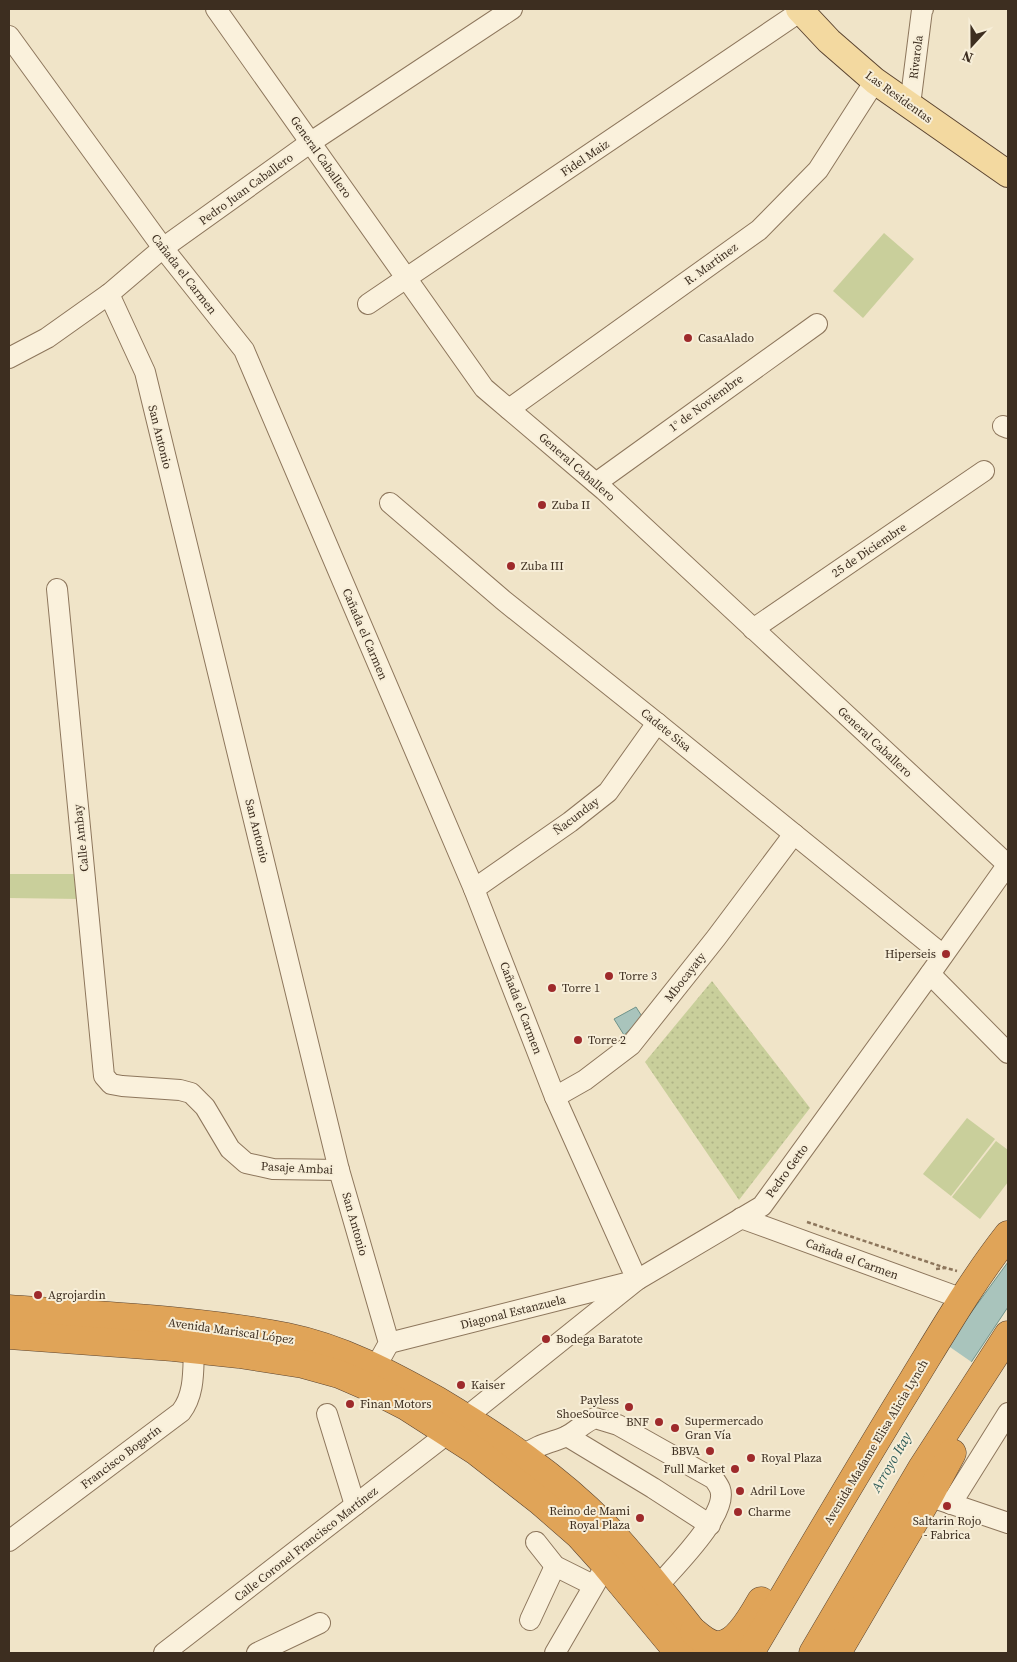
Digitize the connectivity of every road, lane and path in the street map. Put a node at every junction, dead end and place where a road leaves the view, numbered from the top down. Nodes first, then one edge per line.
1 (218, 9) edge
2 (512, 9) edge
3 (924, 9) edge
4 (800, 10) edge
5 (9, 36) edge
6 (875, 81) junction
7 (910, 106) junction
8 (311, 142) junction
9 (1008, 174) edge
10 (163, 248) junction
11 (406, 278) junction
12 (109, 294) junction
13 (368, 304) dead end
14 (817, 324) dead end
15 (9, 358) edge
16 (509, 408) junction
17 (984, 471) dead end
18 (596, 483) junction
19 (390, 503) dead end
20 (57, 589) dead end
21 (753, 629) junction
22 (657, 723) junction
23 (794, 834) junction
24 (1008, 865) edge
25 (474, 889) junction
26 (943, 955) junction
27 (930, 974) junction
28 (1008, 1053) edge
29 (111, 1084) joint
30 (555, 1097) junction
31 (339, 1170) junction
32 (741, 1218) junction
33 (802, 1220) dead end
34 (1008, 1235) edge
35 (946, 1268) junction
36 (936, 1269) dead end
37 (636, 1280) junction
38 (962, 1286) junction
39 (9, 1309) edge
40 (9, 1335) edge
41 (1008, 1335) edge
42 (389, 1343) junction
43 (933, 1348) junction
44 (194, 1349) junction
45 (374, 1368) junction
46 (980, 1377) junction
47 (1008, 1413) edge
48 (327, 1414) dead end
49 (456, 1426) junction
50 (566, 1436) junction
51 (522, 1456) junction
52 (940, 1500) junction
53 (355, 1505) junction
54 (1008, 1523) edge
55 (710, 1525) junction
56 (9, 1541) edge
57 (536, 1542) dead end
58 (555, 1566) junction
59 (600, 1575) junction
60 (657, 1587) junction
61 (530, 1620) dead end
62 (320, 1623) dead end
63 (686, 1642) edge
64 (188, 1647) edge
65 (164, 1653) edge
66 (257, 1653) edge
67 (554, 1653) edge
68 (710, 1653) edge
69 (750, 1653) edge
70 (813, 1653) edge
71 (837, 1653) edge

1 - 8 street, General Caballero
2 - 8 street, Pedro Juan Caballero
3 - 7 street, Rivarola
4 - 6 main road, Las Residentas
4 - 11 street, Fidel Maiz
5 - 10 street, Cañada el Carmen
6 - 7 main road, Las Residentas
6 - 16 street, R. Martinez
7 - 9 main road, Las Residentas
8 - 10 street, Pedro Juan Caballero
8 - 11 street, General Caballero
10 - 12 street, Pedro Juan Caballero
10 - 25 street, Cañada el Carmen
11 - 13 street, Fidel Maiz
11 - 16 street, General Caballero
12 - 15 street, Pedro Juan Caballero
12 - 31 street, San Antonio
14 - 18 street, 1° de Noviembre
16 - 18 street, General Caballero
17 - 21 street, 25 de Diciembre
18 - 21 street, General Caballero
19 - 22 street, Cadete Sisa
20 - 29 street, Calle Ambay
21 - 24 street, General Caballero
22 - 23 street, Cadete Sisa
22 - 25 street, Ñacunday
23 - 26 street, Cadete Sisa
23 - 30 street, Mbocayaty
24 - 26 street, Pedro Getto
25 - 30 street, Cañada el Carmen
26 - 27 street, Pedro Getto
27 - 28 street
27 - 32 street, Pedro Getto
29 - 31 street, Pasaje Ambai
30 - 37 street, Cañada el Carmen
31 - 42 street, San Antonio
32 - 37 street, Pedro Getto
32 - 38 street, Cañada el Carmen
33 - 35 path
34 - 38 highway, Avenida Madame Elisa Alicia Lynch
35 - 36 path
35 - 38 path
37 - 42 street, Diagonal Estanzuela
37 - 49 street, Pedro Getto
38 - 43 highway, Avenida Madame Elisa Alicia Lynch
39 - 45 highway, Avenida Mariscal López
40 - 44 highway, Avenida Mariscal López
41 - 46 highway
42 - 45 street
43 - 63 highway
43 - 69 highway, Avenida Madame Elisa Alicia Lynch
44 - 49 highway, Avenida Mariscal López
44 - 56 street, Francisco Bogarín
45 - 49 highway, Avenida Mariscal López
46 - 52 highway
46 - 70 highway
47 - 52 street
48 - 53 street
49 - 51 highway
49 - 53 street, Calle Coronel Francisco Martínez
49 - 59 highway
50 - 51 street
50 - 55 street
50 - 55 street
51 - 60 highway
52 - 54 street
52 - 71 highway
53 - 64 street, Calle Coronel Francisco Martínez
55 - 60 street
57 - 58 street
58 - 59 street
58 - 61 street
59 - 63 highway
59 - 67 street
60 - 63 highway
62 - 66 street
63 - 68 highway
64 - 65 street, Calle Coronel Francisco Martínez

